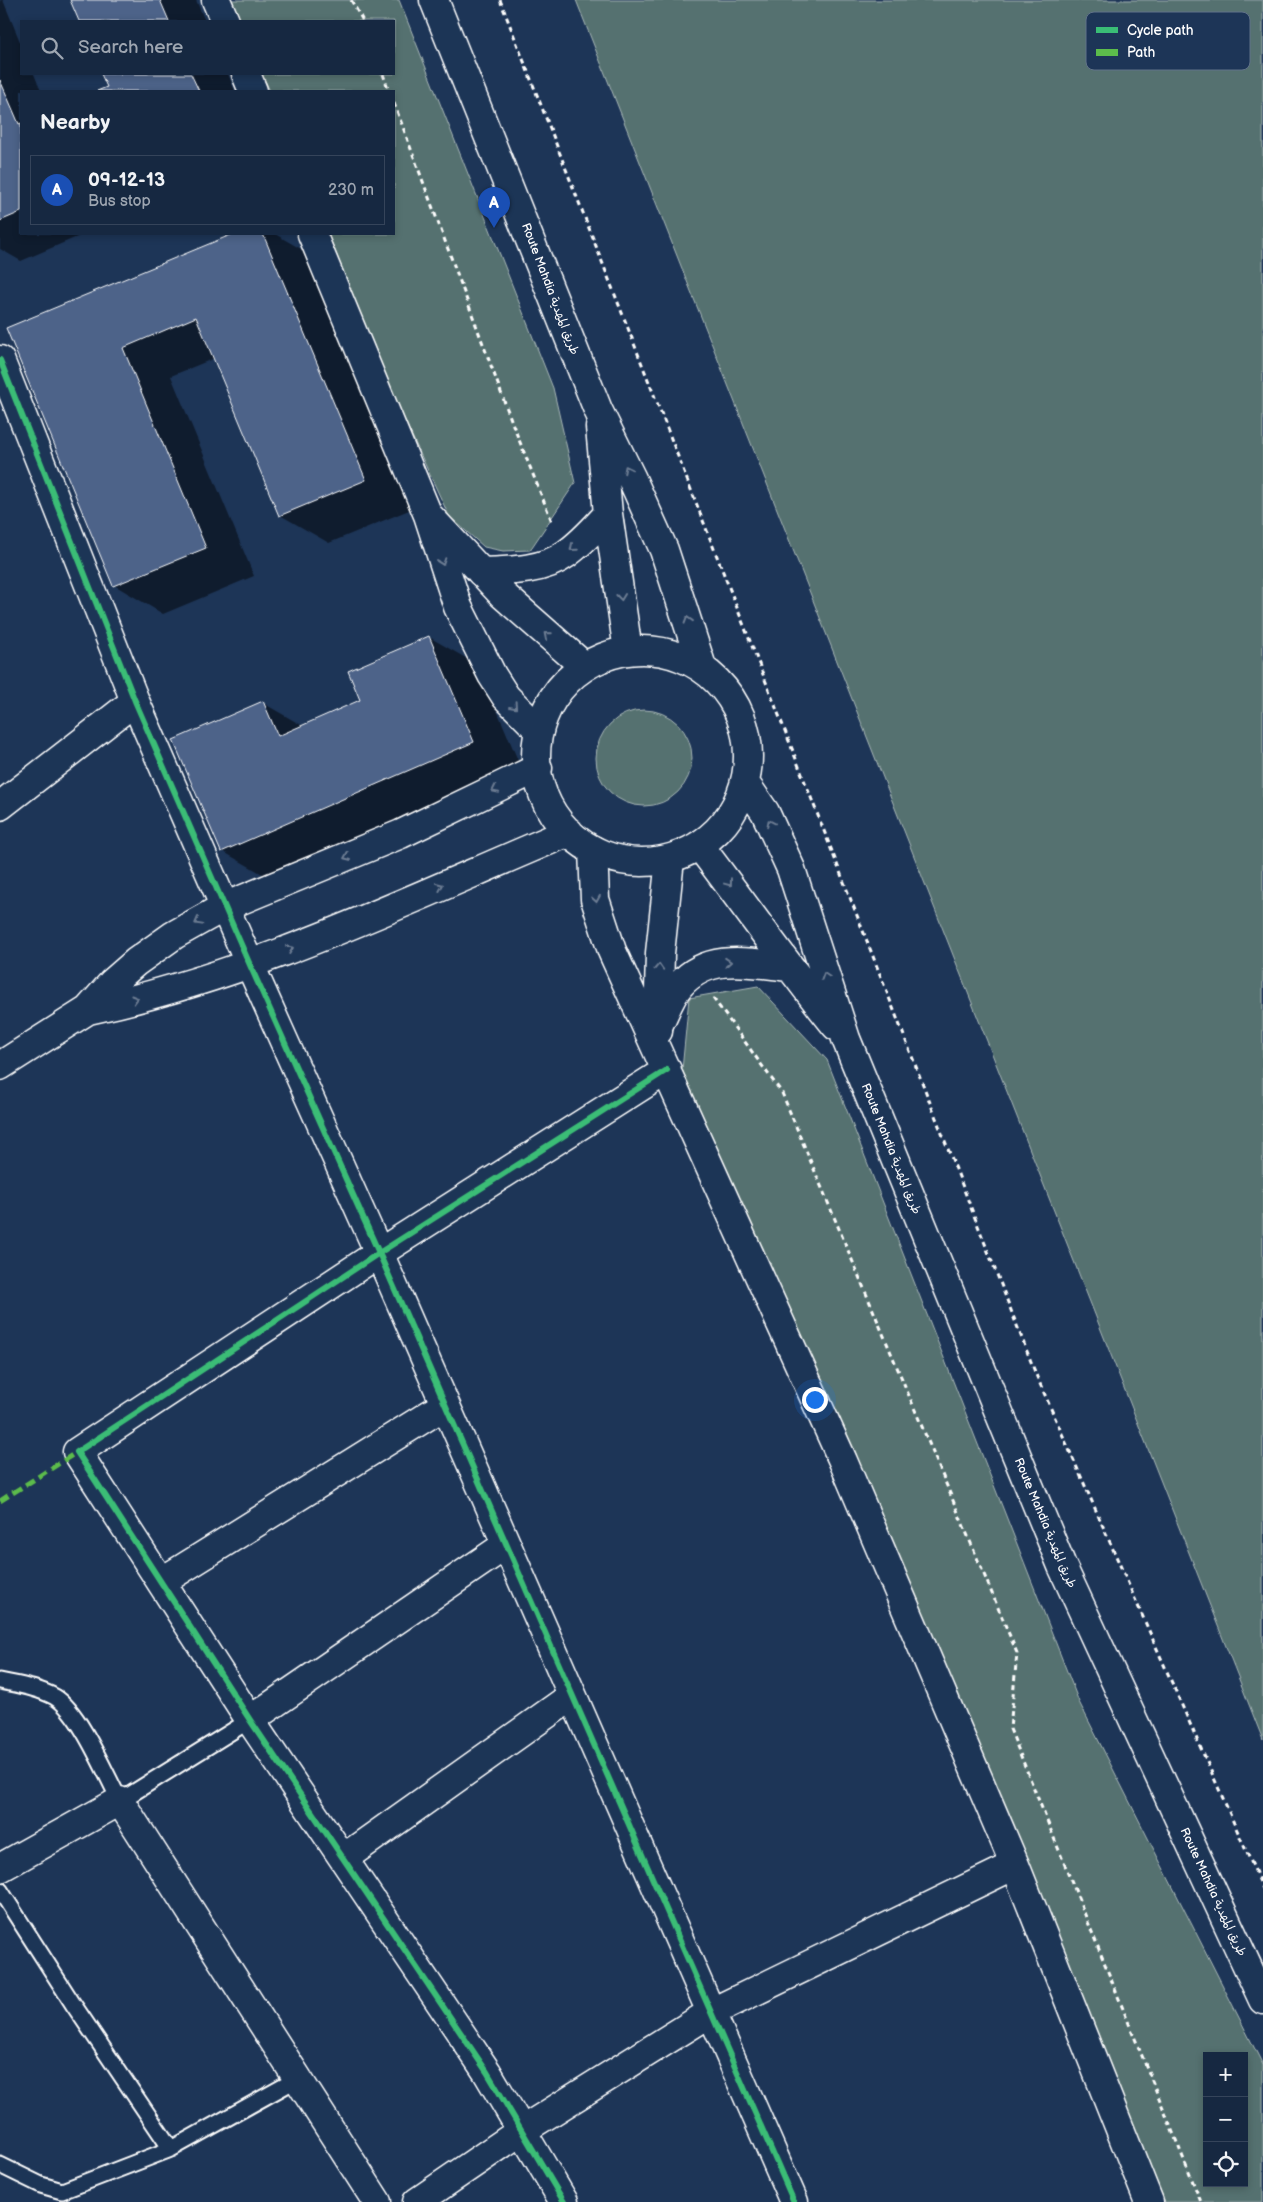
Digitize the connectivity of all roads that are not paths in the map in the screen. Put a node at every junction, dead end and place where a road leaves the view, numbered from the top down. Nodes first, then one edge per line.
1 (216, 0) edge
2 (434, 0) edge
3 (225, 20) edge
4 (246, 75) edge
5 (254, 90) edge
6 (312, 235) edge
7 (0, 360) edge
8 (598, 410) junction
9 (608, 514) junction
10 (428, 515) junction
11 (480, 572) junction
12 (628, 651) junction
13 (584, 666) junction
14 (702, 667) junction
15 (135, 700) junction
16 (539, 730) junction
17 (538, 768) junction
18 (745, 783) junction
19 (0, 806) edge
20 (569, 832) junction
21 (699, 844) junction
22 (593, 850) junction
23 (670, 860) junction
24 (224, 907) junction
25 (250, 965) junction
26 (789, 967) junction
27 (88, 1010) junction
28 (846, 1038) junction
29 (661, 1049) junction
30 (0, 1066) edge
31 (380, 1253) junction
32 (445, 1405) junction
33 (506, 1545) junction
34 (161, 1582) junction
35 (0, 1681) edge
36 (572, 1696) junction
37 (250, 1720) junction
38 (120, 1801) junction
39 (344, 1858) junction
40 (1015, 1865) junction
41 (0, 1868) edge
42 (0, 1890) edge
43 (1263, 2000) edge
44 (710, 2013) junction
45 (299, 2078) junction
46 (521, 2131) junction
47 (171, 2149) junction
48 (0, 2165) edge
49 (377, 2202) edge
50 (417, 2202) edge
51 (564, 2202) edge
52 (794, 2202) edge
53 (1149, 2202) edge

1 - 3 street
2 - 8 street, Route Mahdia طريق المهدية
4 - 5 street
6 - 10 street
7 - 15 street
8 - 9 street, Route Mahdia طريق المهدية
14 -> 8 street, Route Mahdia طريق المهدية
9 -> 11 street
9 -> 12 street, Route Mahdia طريق المهدية
10 - 11 street
10 -> 16 street
13 -> 11 street
12 - 13 street
12 - 14 street
13 - 16 street
14 - 18 street
15 - 19 street
15 - 24 street
16 - 17 street
17 - 20 street
17 -> 24 street
18 - 21 street
28 -> 18 street, Route Mahdia طريق المهدية
20 - 22 street
25 -> 20 street
21 - 23 street
21 -> 26 street, Route Mahdia طريق المهدية
22 - 23 street
22 -> 29 street
29 -> 23 street
24 - 25 street
24 -> 27 street
27 -> 25 street
25 - 31 street
26 - 28 street, Route Mahdia طريق المهدية
29 -> 26 street
27 - 30 street
28 - 43 street, Route Mahdia طريق المهدية
29 - 31 street
29 - 40 street
31 - 32 street
31 - 34 street
32 - 33 street
32 - 34 street
33 - 36 street
33 - 37 street
34 - 37 street
35 - 38 lane
36 - 39 street
36 - 44 street
37 - 38 lane
37 - 39 street
38 - 41 street
38 - 45 street
39 - 46 street
40 - 44 street
40 - 53 street
42 - 47 lane
44 - 46 street
44 - 52 street
45 - 47 lane
45 - 49 street
46 - 50 street
46 - 51 street
47 - 48 lane

